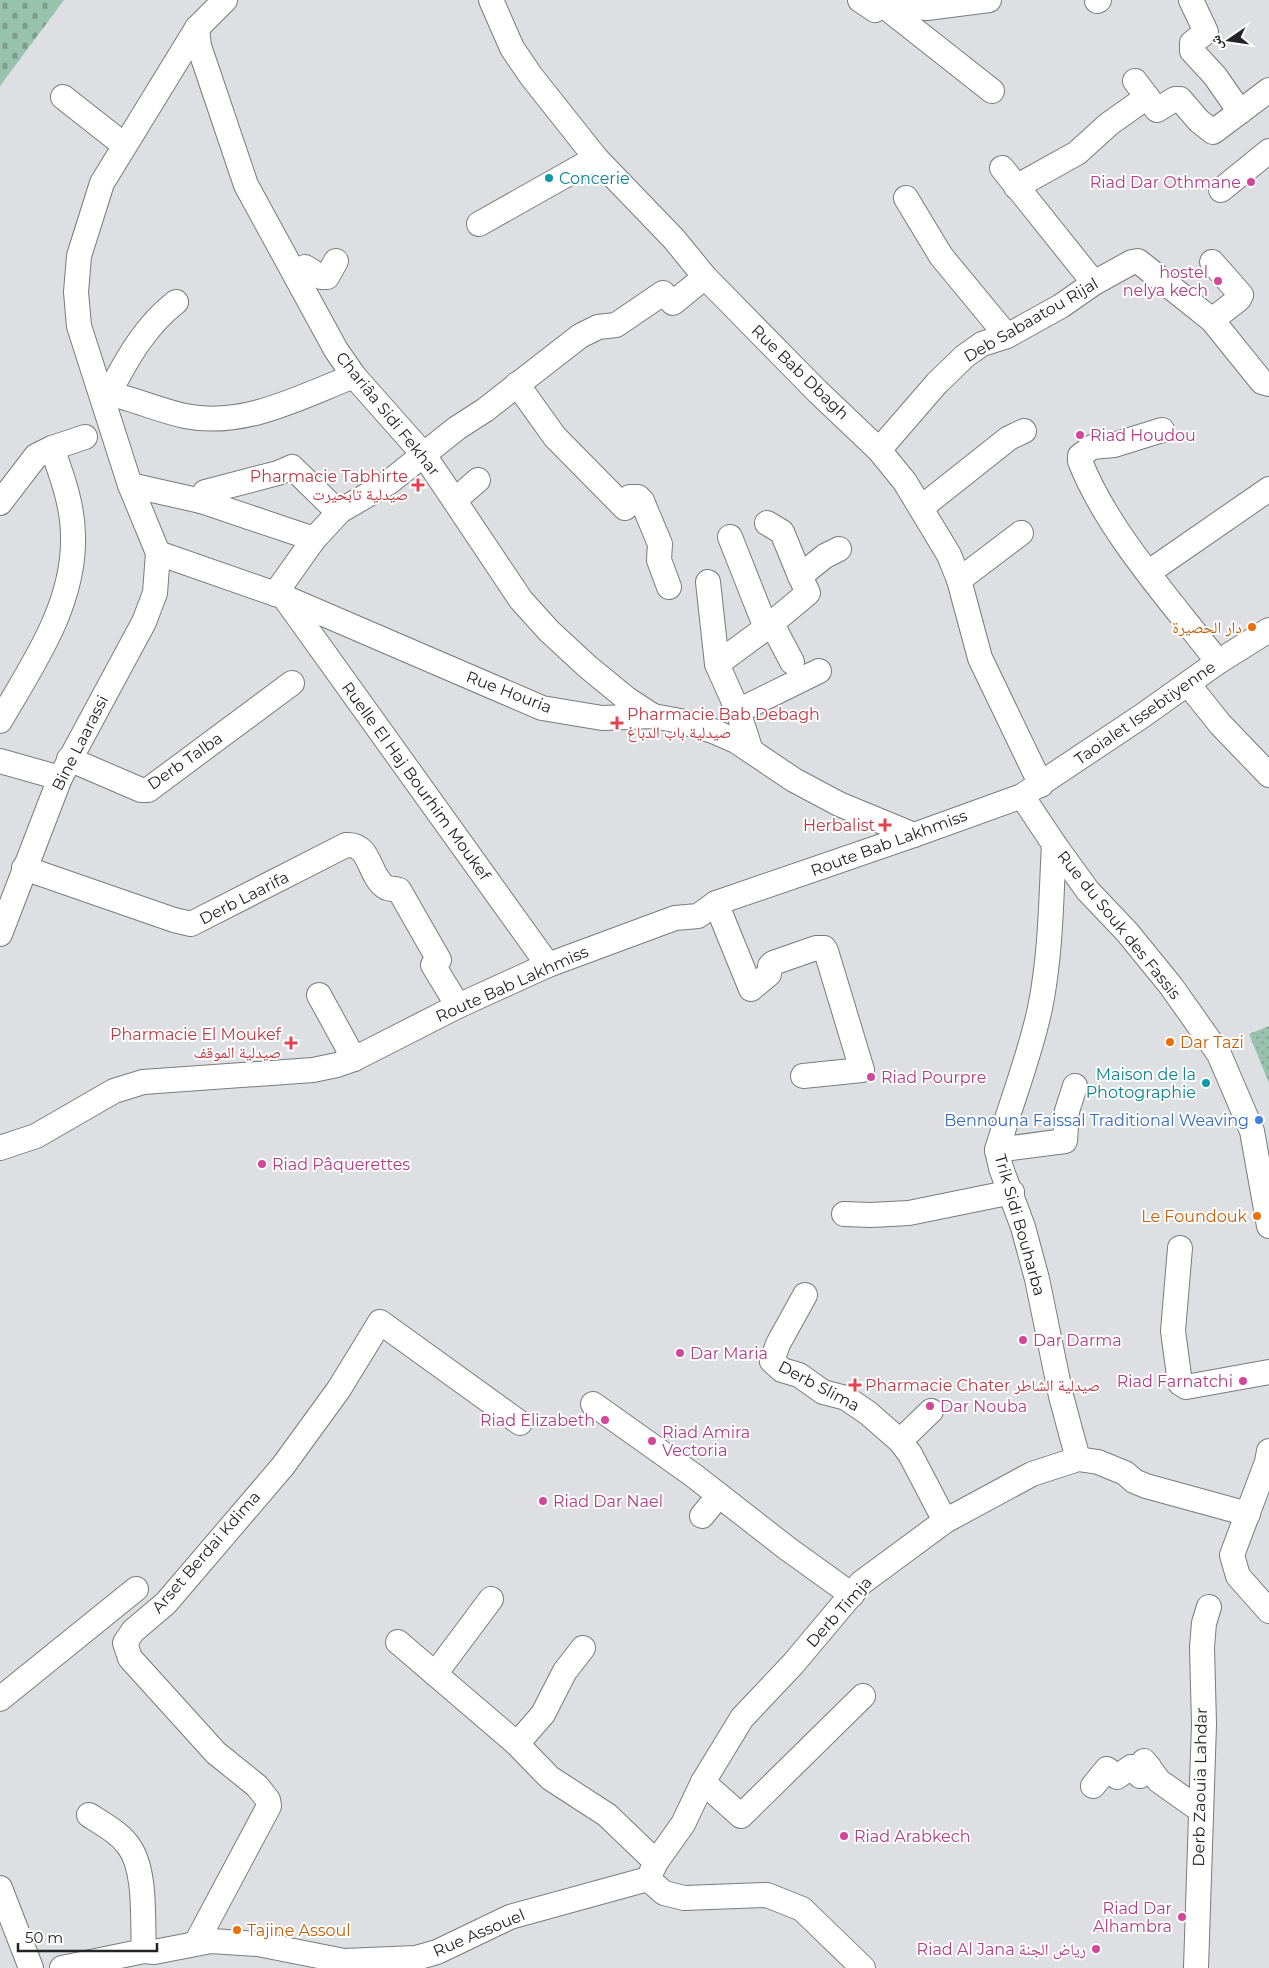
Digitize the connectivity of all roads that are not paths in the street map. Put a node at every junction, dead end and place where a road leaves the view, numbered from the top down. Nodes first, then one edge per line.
1 (226, 0) edge
2 (491, 0) edge
3 (860, 0) edge
4 (989, 0) edge
5 (1175, 0) edge
6 (1180, 0) edge
7 (1191, 0) edge
8 (926, 4) edge
9 (883, 5) junction
10 (197, 28) junction
11 (992, 91) dead end
12 (63, 97) dead end
13 (1259, 103) edge
14 (124, 146) junction
15 (1269, 151) edge
16 (596, 158) junction
17 (1002, 168) dead end
18 (1016, 187) junction
19 (1221, 190) dead end
20 (906, 198) dead end
21 (478, 224) dead end
22 (336, 261) dead end
23 (1212, 262) dead end
24 (297, 276) junction
25 (705, 278) junction
26 (1094, 283) junction
27 (176, 302) dead end
28 (1212, 320) junction
29 (1007, 336) junction
30 (354, 376) junction
31 (1264, 381) edge
32 (517, 384) junction
33 (105, 393) junction
34 (1162, 430) dead end
35 (1024, 431) dead end
36 (85, 437) dead end
37 (52, 448) junction
38 (879, 450) junction
39 (424, 455) junction
40 (478, 480) dead end
41 (130, 485) junction
42 (1269, 489) edge
43 (455, 500) junction
44 (201, 501) junction
45 (0, 503) edge
46 (922, 507) junction
47 (338, 512) junction
48 (767, 523) dead end
49 (1021, 532) dead end
50 (730, 537) dead end
51 (314, 538) junction
52 (839, 550) dead end
53 (158, 553) junction
54 (795, 566) junction
55 (1150, 572) junction
56 (959, 580) junction
57 (708, 582) dead end
58 (669, 587) dead end
59 (279, 596) junction
60 (768, 625) junction
61 (1269, 630) edge
62 (792, 662) dead end
63 (1218, 662) junction
64 (717, 664) junction
65 (820, 671) dead end
66 (292, 683) dead end
67 (1188, 684) junction
68 (738, 711) junction
69 (653, 716) junction
70 (0, 720) edge
71 (752, 750) junction
72 (0, 761) edge
73 (64, 769) junction
74 (1269, 775) edge
75 (1032, 790) junction
76 (914, 836) junction
77 (1054, 844) junction
78 (24, 868) junction
79 (716, 903) junction
80 (0, 934) edge
81 (548, 965) junction
82 (318, 995) dead end
83 (458, 1006) junction
84 (354, 1060) junction
85 (803, 1076) dead end
86 (1075, 1086) dead end
87 (0, 1148) edge
88 (997, 1150) junction
89 (1012, 1192) junction
90 (844, 1214) dead end
91 (1269, 1226) edge
92 (1180, 1248) dead end
93 (805, 1295) dead end
94 (1269, 1372) edge
95 (593, 1404) dead end
96 (931, 1411) dead end
97 (520, 1423) dead end
98 (900, 1441) junction
99 (1269, 1451) edge
100 (1078, 1459) junction
101 (719, 1495) junction
102 (1248, 1514) junction
103 (702, 1516) dead end
104 (945, 1521) junction
105 (136, 1589) dead end
106 (852, 1595) junction
107 (491, 1599) dead end
108 (1209, 1607) dead end
109 (1269, 1611) edge
110 (398, 1642) dead end
111 (583, 1648) dead end
112 (435, 1674) junction
113 (863, 1696) dead end
114 (0, 1699) edge
115 (517, 1744) junction
116 (703, 1782) junction
117 (1093, 1786) dead end
118 (1200, 1810) junction
119 (89, 1815) dead end
120 (652, 1871) junction
121 (0, 1888) edge
122 (196, 1943) junction
123 (151, 1957) edge
124 (31, 1968) edge
125 (62, 1968) edge
126 (863, 1968) edge
127 (1196, 1968) edge

1 - 10 street
2 - 16 street, Rue Bab Dbagh
3 - 9 street
4 - 8 street
5 - 6 street
7 - 13 street
8 - 9 street
9 - 11 street
10 - 14 street
10 - 24 street, Chariâa Sidi Fekhar
12 - 14 street
13 - 18 street
14 - 33 street
15 - 19 street
16 - 21 street
16 - 25 street, Rue Bab Dbagh
17 - 18 street
18 - 26 street
20 - 29 street
22 - 24 street
23 - 28 street
24 - 30 street, Chariâa Sidi Fekhar
25 - 32 street
25 - 38 street, Rue Bab Dbagh
26 - 28 street, Deb Sabaatou Rijal
26 - 29 street, Deb Sabaatou Rijal
27 - 33 street
28 - 31 street, Deb Sabaatou Rijal
29 - 38 street, Deb Sabaatou Rijal
30 - 33 street
30 - 39 street, Chariâa Sidi Fekhar
32 - 39 street
32 - 58 street
33 - 41 street
34 - 55 street
35 - 46 street
36 - 37 street
37 - 45 street
37 - 70 street
38 - 46 street, Rue Bab Dbagh
39 - 43 street, Chariâa Sidi Fekhar
39 - 47 street
40 - 43 street
41 - 44 street
41 - 53 street
42 - 55 street
43 - 69 street, Chariâa Sidi Fekhar
44 - 47 street
44 - 51 street
46 - 56 street, Rue Bab Dbagh
47 - 51 street
48 - 54 street
49 - 56 street
50 - 60 street
51 - 59 street
52 - 54 street
53 - 59 street, Rue Houria
53 - 73 street, Bine Laarassi
54 - 60 street
55 - 63 street
56 - 75 street, Rue Bab Dbagh
57 - 64 street
59 - 69 street, Rue Houria
59 - 81 street, Ruelle El Haj Bourhim Moukef
60 - 62 street
60 - 64 street
61 - 63 street, Taoialet Issebtiyenne
63 - 67 street, Taoialet Issebtiyenne
64 - 68 street
65 - 68 street
66 - 73 street, Derb Talba
67 - 74 street
67 - 75 street, Taoialet Issebtiyenne
68 - 71 street
69 - 71 street, Rue Houria
71 - 76 street, Rue Houria
72 - 73 street
73 - 78 street, Bine Laarassi
75 - 76 street, Route Bab Lakhmiss
75 - 77 street, Rue du Souk des Fassis
76 - 79 street, Route Bab Lakhmiss
77 - 88 street, Trik Sidi Bouharba
77 - 91 street, Rue du Souk des Fassis
78 - 80 street, Bine Laarassi
78 - 83 street, Derb Laarifa
79 - 81 street, Route Bab Lakhmiss
79 - 85 street
81 - 83 street, Route Bab Lakhmiss
82 - 84 street
83 - 84 street, Route Bab Lakhmiss
84 - 87 street, Route Bab Lakhmiss
86 - 88 street
88 - 89 street, Trik Sidi Bouharba
89 - 90 street
89 - 100 street, Trik Sidi Bouharba
92 - 94 street
93 - 98 street, Derb Slima
95 - 101 street
96 - 98 street
97 - 122 street, Arset Berdai Kdima
98 - 104 street, Derb Slima
99 - 102 street
100 - 102 street, Derb Timja
100 - 104 street, Derb Timja
101 - 103 street
101 - 106 street
102 - 109 street
104 - 106 street, Derb Timja
105 - 114 street
106 - 116 street, Derb Timja
107 - 112 street
108 - 118 street, Derb Zaouia Lahdar
110 - 112 street
111 - 115 street
112 - 115 street
113 - 116 street
115 - 120 street
116 - 120 street, Derb Timja
117 - 118 street
118 - 127 street, Derb Zaouia Lahdar
119 - 123 street
120 - 122 street, Rue Assouel
120 - 126 street
121 - 124 street
122 - 123 street, Rue Assouel
123 - 125 street, Rue Assouel

